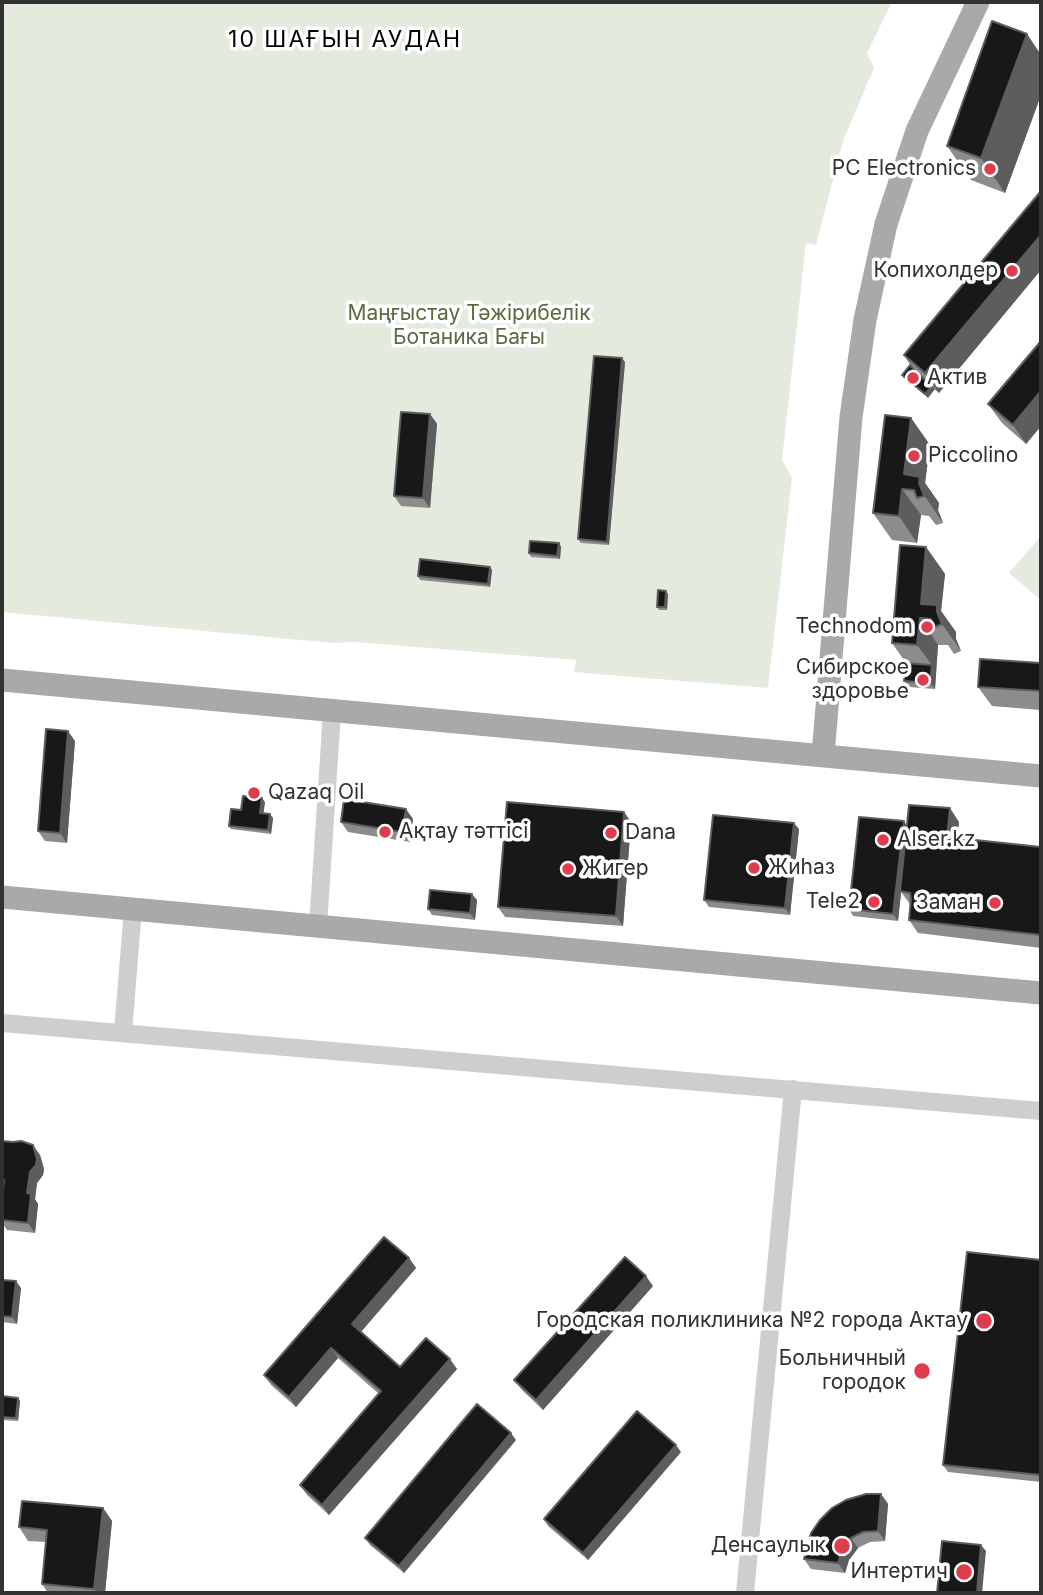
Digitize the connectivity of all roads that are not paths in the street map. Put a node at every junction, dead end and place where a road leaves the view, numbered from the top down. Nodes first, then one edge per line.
1 (978, 2) edge
2 (2, 680) edge
3 (332, 712) junction
4 (823, 755) junction
5 (1041, 776) edge
6 (2, 897) edge
7 (133, 909) junction
8 (318, 926) junction
9 (1041, 993) edge
10 (2, 1023) edge
11 (123, 1032) junction
12 (793, 1089) junction
13 (1041, 1111) edge
14 (746, 1593) edge

1 - 4 main road
2 - 3 main road
3 - 4 main road
3 - 8 street
4 - 5 main road
6 - 7 main road
7 - 8 main road
7 - 11 street
8 - 9 main road
10 - 11 street
11 - 12 street
12 - 13 street
12 - 14 street

